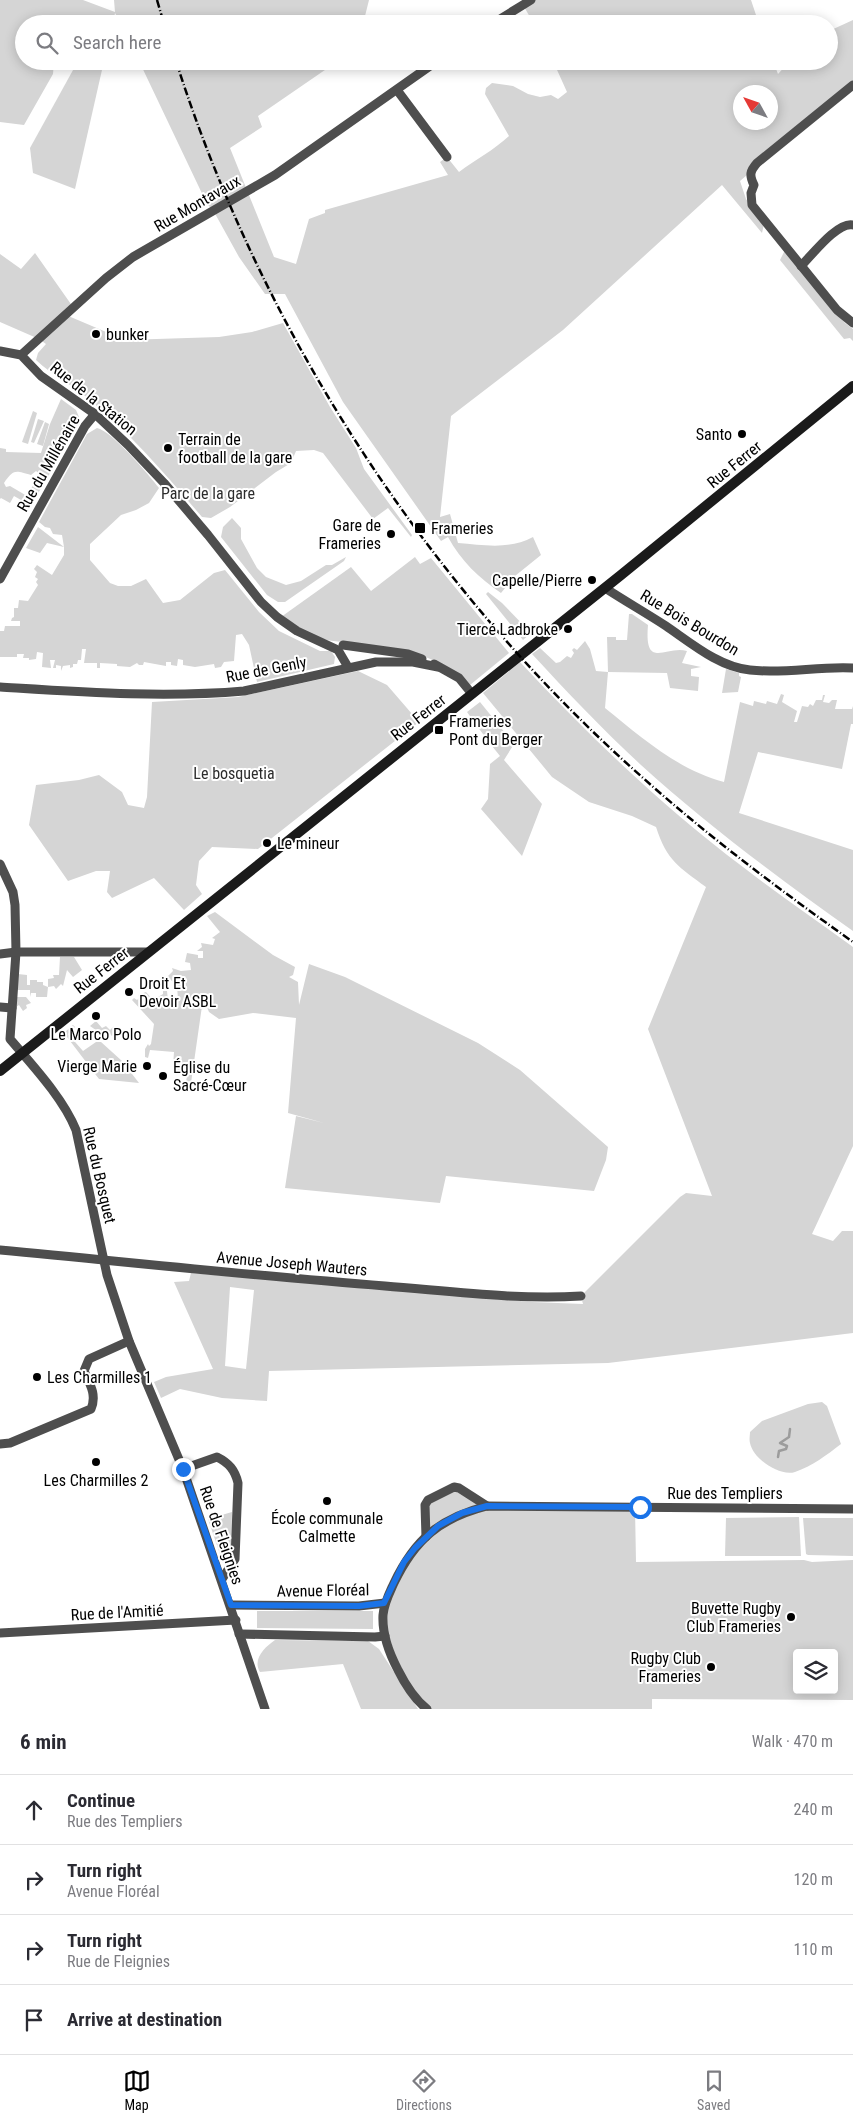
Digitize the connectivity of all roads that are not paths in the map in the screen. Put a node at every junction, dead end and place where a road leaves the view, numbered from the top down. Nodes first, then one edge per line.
1 (526, 1) edge
2 (505, 15) edge
3 (425, 70) edge
4 (853, 86) edge
5 (397, 90) junction
6 (447, 157) dead end
7 (853, 225) edge
8 (801, 266) junction
9 (853, 323) edge
10 (0, 351) edge
11 (21, 355) junction
12 (853, 386) edge
13 (94, 414) junction
14 (0, 579) edge
15 (604, 588) junction
16 (314, 640) junction
17 (344, 645) junction
18 (360, 665) junction
19 (348, 667) junction
20 (438, 667) junction
21 (853, 668) edge
22 (0, 687) edge
23 (472, 694) junction
24 (0, 864) edge
25 (16, 952) junction
26 (148, 952) junction
27 (0, 954) edge
28 (0, 1007) edge
29 (12, 1008) junction
30 (22, 1053) junction
31 (0, 1071) edge
32 (0, 1250) edge
33 (104, 1260) junction
34 (581, 1296) dead end
35 (129, 1341) junction
36 (0, 1444) edge
37 (183, 1469) junction
38 (487, 1506) junction
39 (853, 1509) edge
40 (426, 1537) junction
41 (222, 1579) junction
42 (384, 1603) junction
43 (231, 1605) junction
44 (236, 1620) junction
45 (0, 1633) edge
46 (239, 1634) junction
47 (385, 1636) junction
48 (265, 1709) edge
49 (427, 1709) edge

1 - 2 street
3 - 5 street, Rue Montavaux
4 - 8 street
5 - 6 street
5 - 11 street, Rue Montavaux
7 - 8 street
8 - 9 street
10 - 11 street
11 - 13 street, Rue de la Station
12 - 15 main road, Rue Ferrer
13 - 14 street, Rue du Millénaire
13 - 16 street, Rue de la Station
15 - 21 street, Rue Bois Bourdon
15 - 23 main road, Rue Ferrer
16 - 17 street
16 - 19 street
17 - 18 street
17 - 20 street
18 - 19 street, Rue de Genly
18 - 20 street, Rue de Genly
19 - 22 street, Rue de Genly
20 - 23 street
23 - 26 main road, Rue Ferrer
24 - 25 street, Rue du Bosquet
25 - 26 street
25 - 27 street
25 - 29 street, Rue du Bosquet
26 - 30 main road, Rue Ferrer
28 - 29 street
29 - 30 street, Rue du Bosquet
30 - 31 main road, Rue Ferrer
30 - 33 street, Rue du Bosquet
32 - 33 street, Avenue Joseph Wauters
33 - 34 street, Avenue Joseph Wauters
33 - 35 street, Rue de Fleignies
35 - 36 street
35 - 37 street, Rue de Fleignies
37 - 41 street, Rue de Fleignies
37 - 41 street
38 - 39 street, Rue des Templiers
38 - 40 street, Rue des Templiers
38 - 40 street
40 - 42 street, Rue des Templiers
41 - 43 street, Rue de Fleignies
42 - 43 street, Avenue Floréal
42 - 47 street, Rue des Templiers
43 - 44 street, Rue de Fleignies
44 - 45 street, Rue de l'Amitié
44 - 46 street, Rue de Fleignies
46 - 47 street
46 - 48 street, Rue de Fleignies
47 - 49 street, Rue des Templiers

